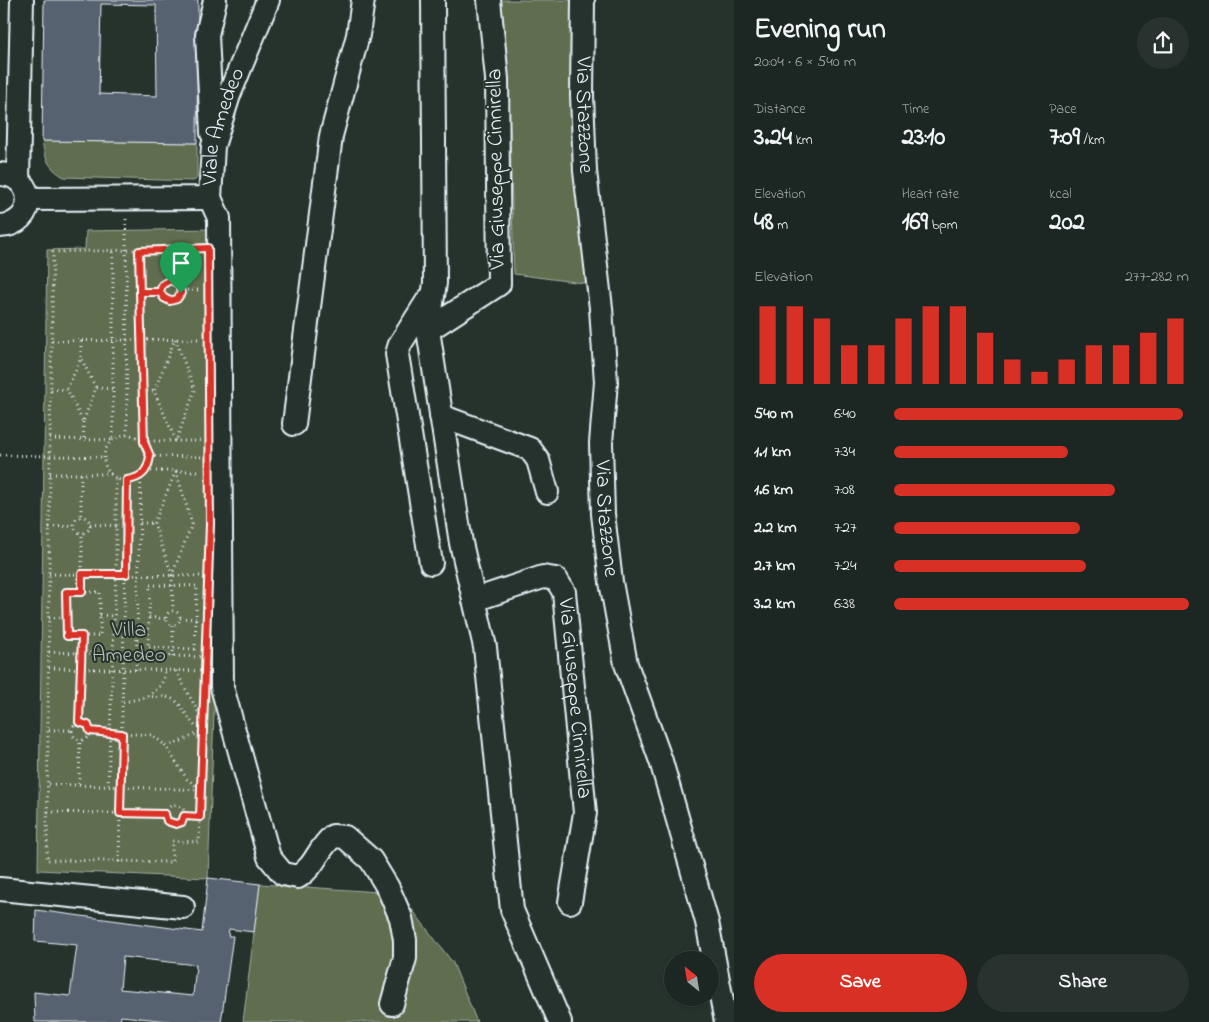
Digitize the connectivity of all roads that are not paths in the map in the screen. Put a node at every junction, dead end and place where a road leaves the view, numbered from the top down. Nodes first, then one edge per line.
1 (22, 0) edge
2 (215, 0) edge
3 (268, 0) edge
4 (363, 0) edge
5 (433, 0) edge
6 (489, 0) edge
7 (583, 0) edge
8 (213, 146) junction
9 (15, 184) edge
10 (210, 198) junction
11 (0, 226) edge
12 (433, 293) junction
13 (428, 330) junction
14 (441, 416) junction
15 (294, 424) dead end
16 (547, 492) dead end
17 (431, 563) dead end
18 (474, 600) junction
19 (0, 889) edge
20 (570, 902) dead end
21 (184, 907) dead end
22 (392, 1004) dead end
23 (560, 1022) edge
24 (726, 1022) edge

1 - 9 street
2 - 8 street
3 - 8 street, Viale Amedeo
4 - 15 street
5 - 12 street
6 - 13 street, Via Giuseppe Cinnirella
7 - 24 street, Via Stazzone
8 - 10 street, Viale Amedeo
9 - 10 street, Viale Amedeo
9 - 11 street
10 - 22 street
12 - 13 street
12 - 17 street
13 - 14 street
14 - 16 street
14 - 18 street
18 - 20 street, Via Giuseppe Cinnirella
18 - 23 street
19 - 21 street

